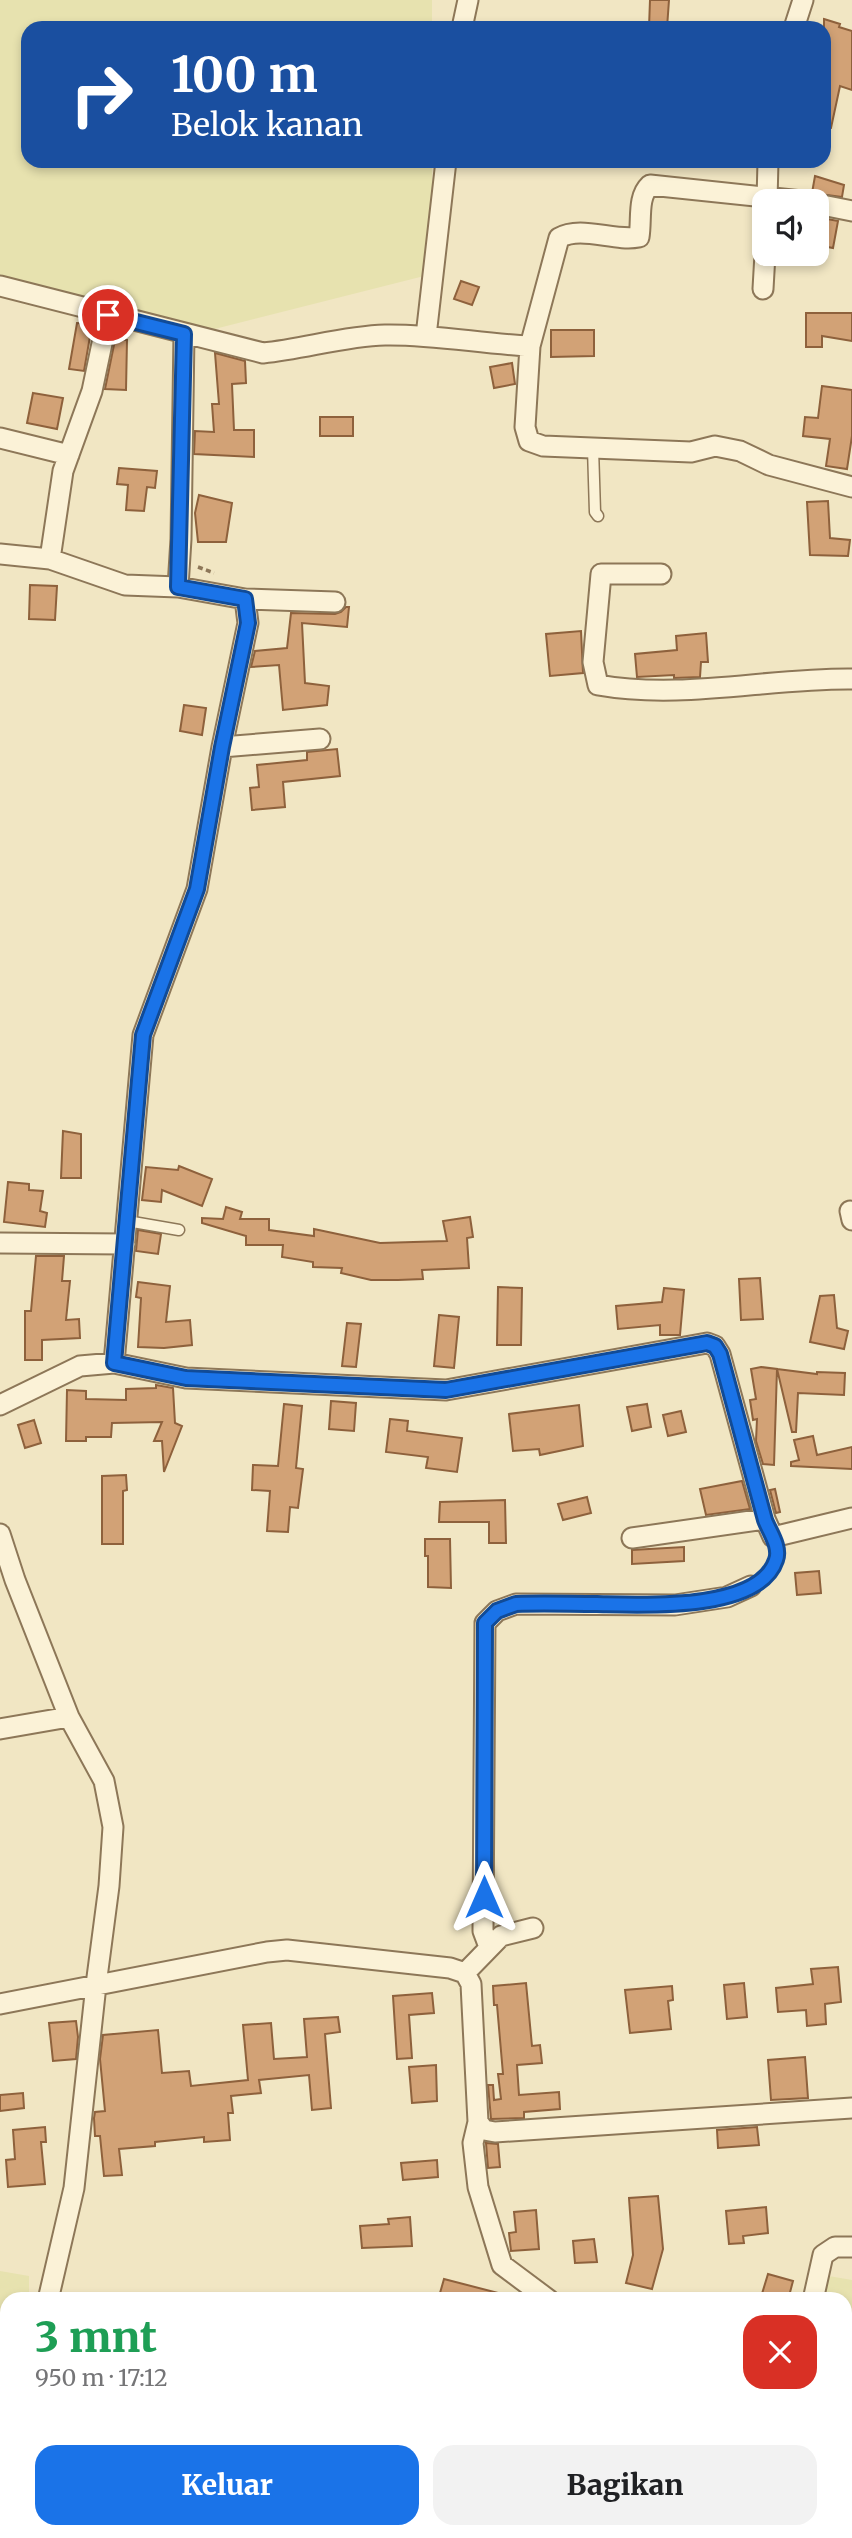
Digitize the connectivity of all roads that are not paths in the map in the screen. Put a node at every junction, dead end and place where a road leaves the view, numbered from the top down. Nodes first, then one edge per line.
1 (468, 0) edge
2 (803, 0) edge
3 (464, 21) edge
4 (796, 21) edge
5 (445, 168) edge
6 (768, 168) edge
7 (767, 189) edge
8 (752, 197) edge
9 (829, 206) edge
10 (852, 211) edge
11 (764, 266) edge
12 (0, 286) edge
13 (763, 289) dead end
14 (108, 315) junction
15 (184, 334) junction
16 (426, 336) junction
17 (530, 346) junction
18 (0, 438) edge
19 (593, 448) junction
20 (69, 455) junction
21 (852, 487) edge
22 (598, 516) dead end
23 (0, 554) edge
24 (50, 559) junction
25 (661, 574) dead end
26 (178, 587) junction
27 (245, 599) junction
28 (335, 602) dead end
29 (852, 679) edge
30 (320, 739) dead end
31 (222, 747) junction
32 (127, 1221) junction
33 (178, 1230) dead end
34 (0, 1243) edge
35 (125, 1244) junction
36 (114, 1363) junction
37 (0, 1405) edge
38 (852, 1518) edge
39 (769, 1528) junction
40 (0, 1534) edge
41 (632, 1538) dead end
42 (751, 1586) joint
43 (69, 1717) junction
44 (0, 1729) edge
45 (533, 1928) dead end
46 (489, 1947) junction
47 (465, 1973) junction
48 (96, 1985) junction
49 (0, 2004) edge
50 (852, 2108) edge
51 (478, 2122) junction
52 (852, 2247) edge
53 (50, 2292) edge
54 (538, 2292) edge
55 (815, 2292) edge

1 - 3 street
2 - 4 street
5 - 16 street
6 - 7 street
8 - 17 street
9 - 10 street
11 - 13 street
12 - 14 street
14 - 15 street
14 - 20 street
15 - 16 street
15 - 26 street
16 - 17 street
17 - 19 street
18 - 20 street
19 - 21 street
19 - 22 lane
20 - 24 street
23 - 24 street
24 - 26 street
25 - 29 street
26 - 27 street
27 - 28 street
27 - 31 street
30 - 31 street
31 - 32 street
32 - 33 lane
32 - 35 street
34 - 35 street
35 - 36 street
36 - 37 street
36 - 39 street
38 - 39 street
39 - 41 street
39 - 42 lane
40 - 43 street
42 - 46 street
43 - 44 street
43 - 48 street
45 - 46 street
46 - 47 street
47 - 48 street
47 - 51 street
48 - 49 street
48 - 53 street
50 - 51 street
51 - 54 street
52 - 55 street

